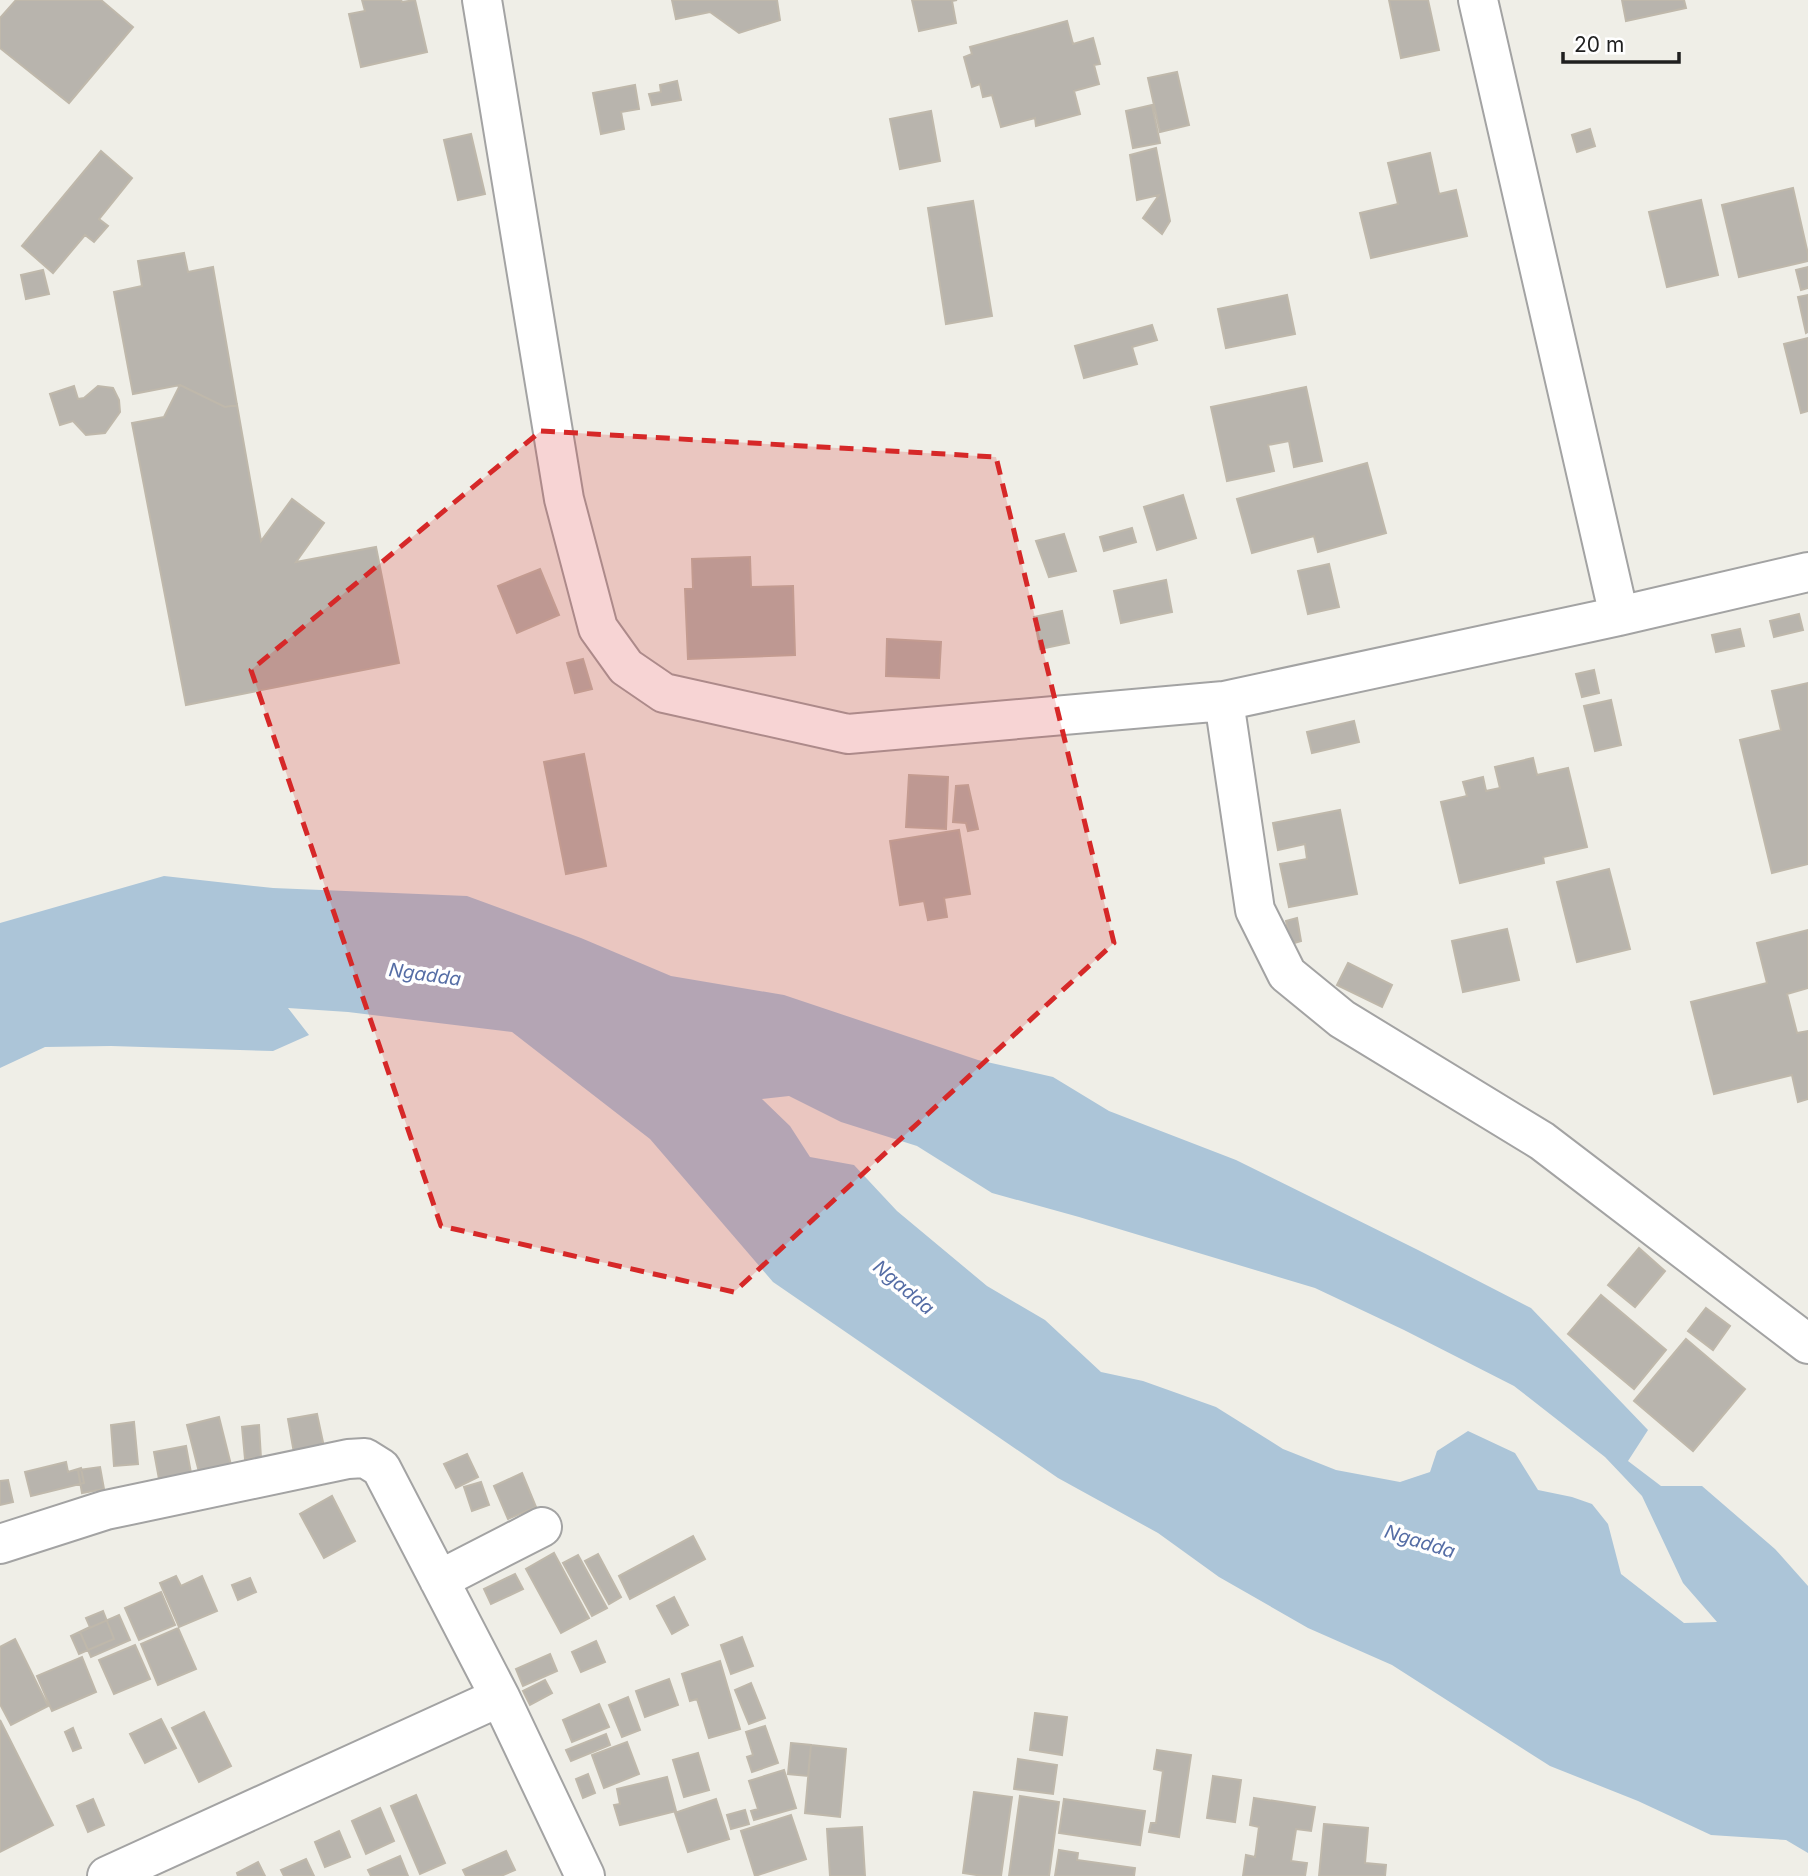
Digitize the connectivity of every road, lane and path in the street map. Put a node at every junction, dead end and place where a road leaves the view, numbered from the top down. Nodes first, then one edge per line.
1 (482, 0) edge
2 (1478, 0) edge
3 (1808, 572) edge
4 (1619, 616) junction
5 (1224, 701) junction
6 (1808, 1344) edge
7 (542, 1527) dead end
8 (0, 1544) edge
9 (439, 1580) junction
10 (500, 1697) junction
11 (107, 1876) edge
12 (584, 1876) edge

1 - 5 street
2 - 4 street
3 - 4 street
4 - 5 street
5 - 6 street
7 - 9 street
8 - 9 street
9 - 10 street
10 - 11 street
10 - 12 street

